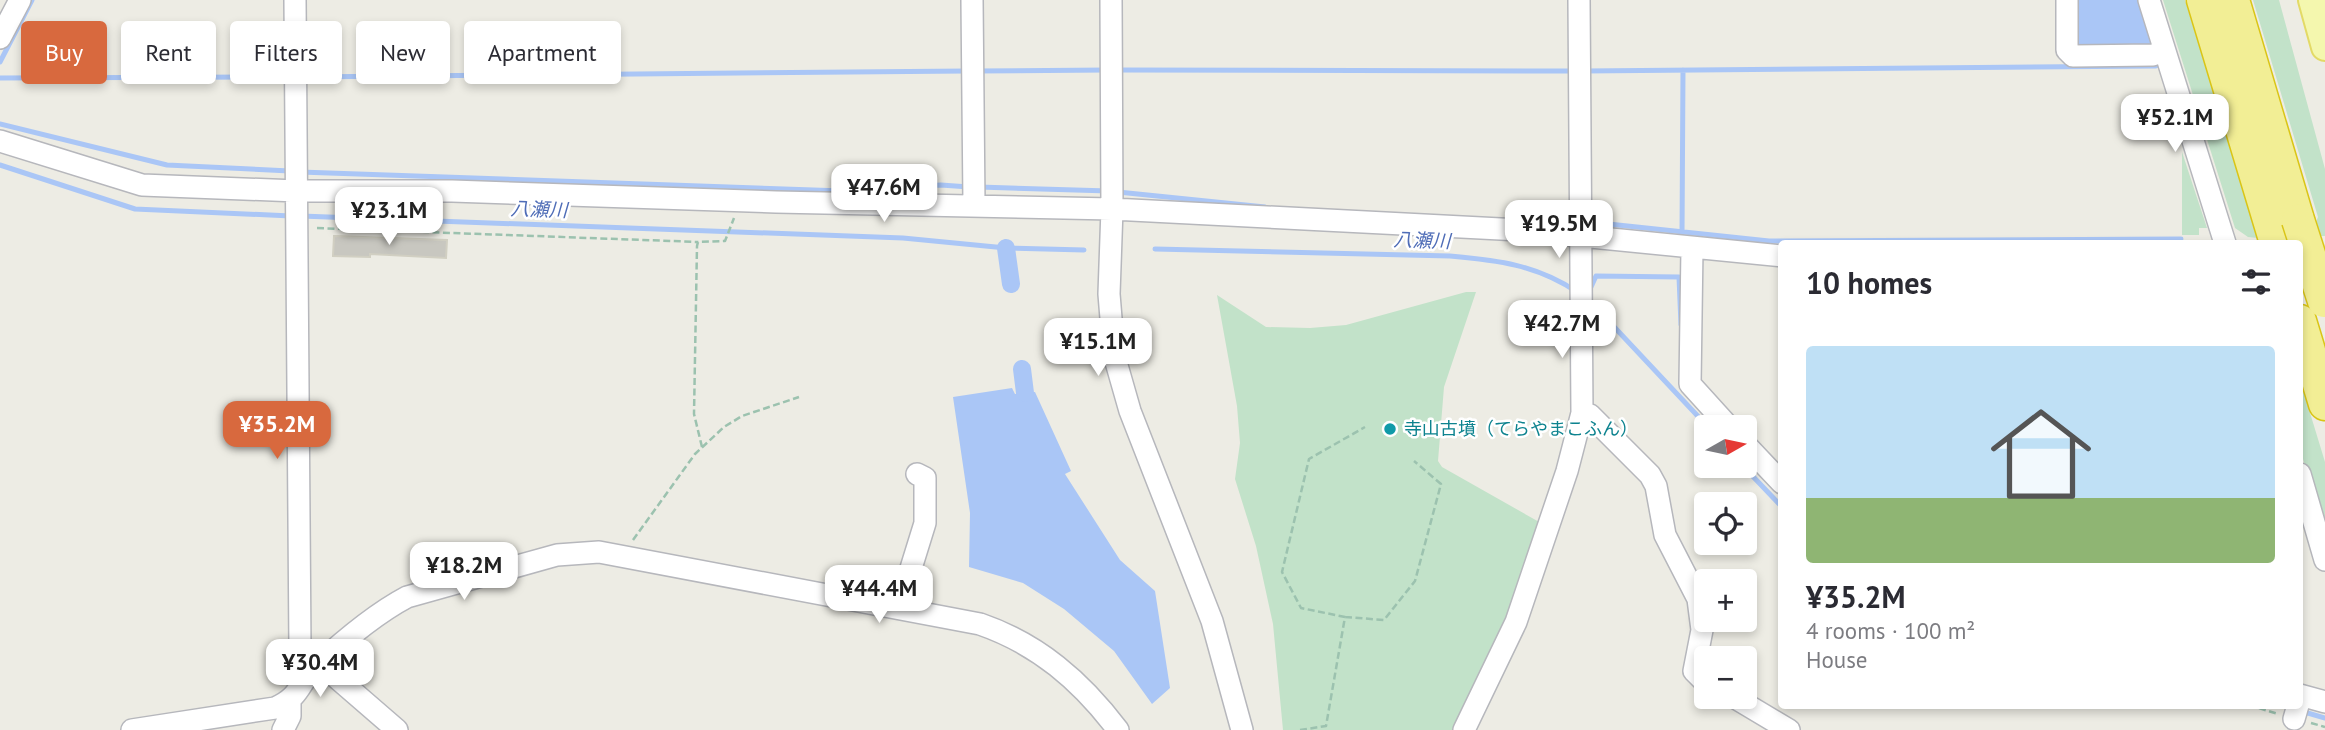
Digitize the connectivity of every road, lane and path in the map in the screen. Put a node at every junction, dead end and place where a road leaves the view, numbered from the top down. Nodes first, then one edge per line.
1 (20, 0) edge
2 (295, 0) edge
3 (972, 0) edge
4 (1111, 0) edge
5 (1579, 0) edge
6 (2067, 0) edge
7 (2149, 0) edge
8 (2203, 0) edge
9 (2233, 0) edge
10 (2312, 0) edge
11 (0, 38) edge
12 (2325, 47) edge
13 (2164, 51) junction
14 (0, 141) edge
15 (297, 197) junction
16 (974, 204) junction
17 (1112, 209) junction
18 (735, 215) dead end
19 (297, 227) junction
20 (2281, 228) edge
21 (1580, 235) junction
22 (2224, 240) edge
23 (698, 242) junction
24 (1692, 248) junction
25 (1778, 256) edge
26 (2325, 256) edge
27 (2303, 257) edge
28 (2303, 266) edge
29 (2324, 303) edge
30 (2303, 331) edge
31 (799, 397) dead end
32 (2325, 404) edge
33 (1582, 413) junction
34 (1718, 415) edge
35 (1365, 428) dead end
36 (702, 447) junction
37 (1757, 457) edge
38 (1414, 461) dead end
39 (917, 474) dead end
40 (1778, 479) edge
41 (2303, 484) edge
42 (626, 556) junction
43 (2325, 560) edge
44 (899, 607) junction
45 (1345, 617) junction
46 (1699, 646) edge
47 (314, 668) junction
48 (290, 702) junction
49 (2325, 702) edge
50 (2303, 704) edge
51 (1754, 709) edge
52 (1327, 728) edge
53 (132, 730) edge
54 (283, 730) edge
55 (397, 730) edge
56 (1118, 730) edge
57 (1242, 730) edge
58 (1300, 730) edge
59 (1464, 730) edge
60 (1789, 730) edge

1 - 11 street
2 - 15 street
3 - 16 street
4 - 17 street
5 - 21 street
6 - 13 street
7 - 13 street
8 - 20 highway
9 - 20 highway
10 - 12 main road
13 - 22 street
14 - 15 street
15 - 16 street
15 - 19 street
16 - 17 street
17 - 21 street
17 - 57 street
18 - 23 path
19 - 23 path
19 - 47 street
21 - 24 street
21 - 33 street
23 - 36 path
24 - 25 street
24 - 34 street
26 - 27 street
28 - 29 highway, bridge
30 - 32 highway
31 - 36 path
33 - 46 street
33 - 59 street
35 - 45 path
36 - 42 path
37 - 40 street
38 - 45 path
39 - 44 street
41 - 43 street
42 - 44 street
42 - 47 street
44 - 56 street
45 - 52 path
47 - 48 street
47 - 55 street
48 - 53 street
48 - 54 street
49 - 50 street
51 - 60 street
52 - 58 path

